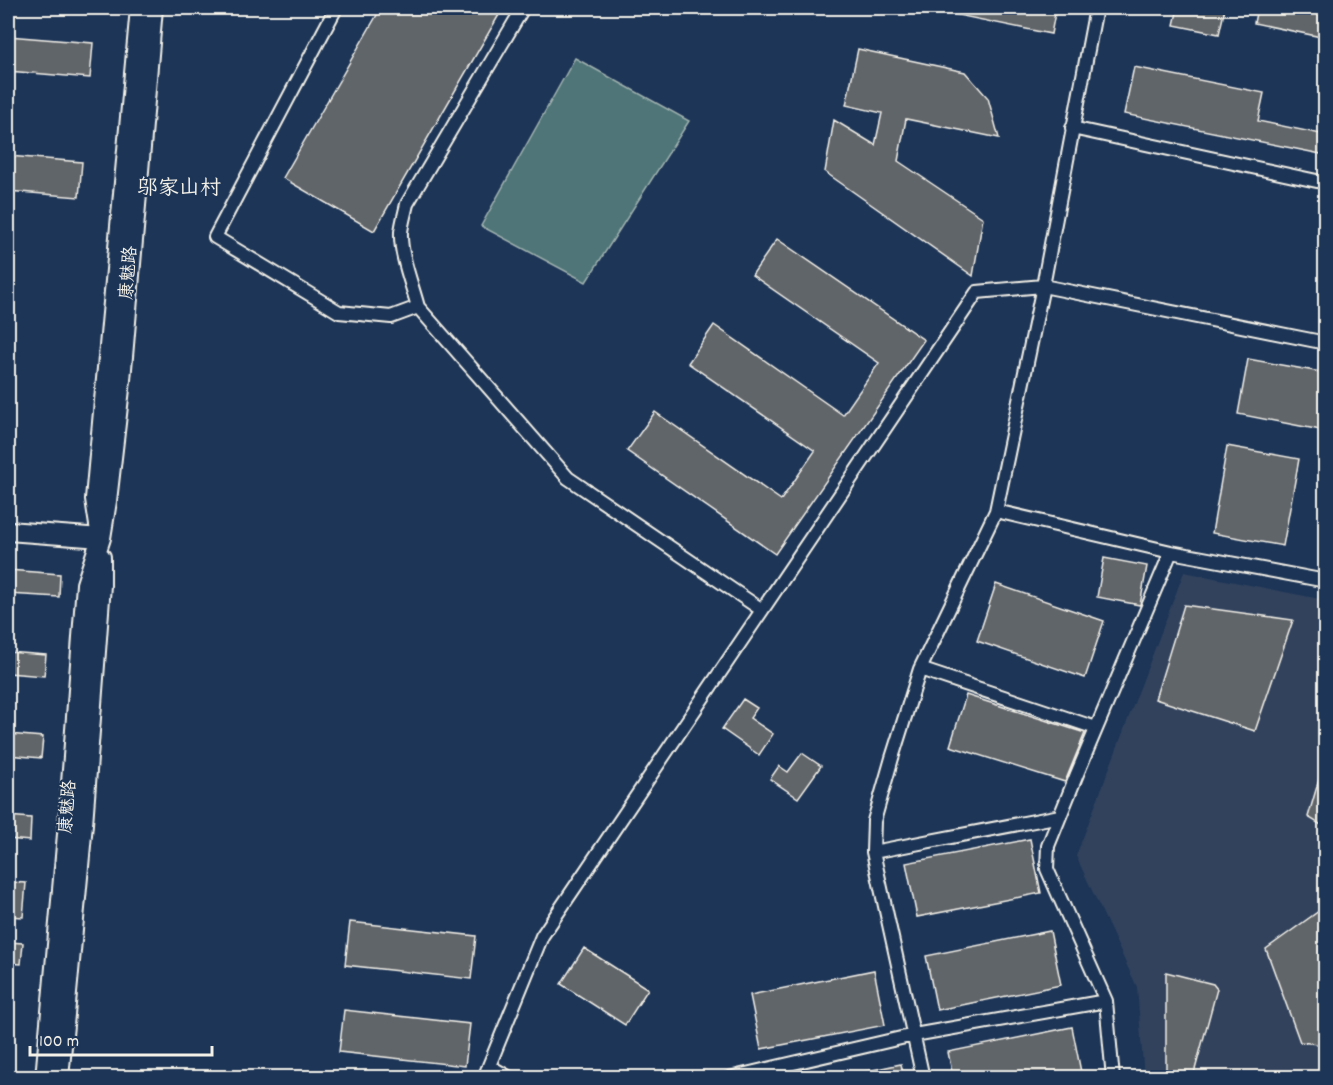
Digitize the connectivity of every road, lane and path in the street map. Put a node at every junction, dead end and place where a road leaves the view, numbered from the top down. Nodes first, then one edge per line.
1 (140, 8) edge
2 (153, 8) edge
3 (336, 8) edge
4 (523, 8) edge
5 (1096, 8) edge
6 (1072, 128) junction
7 (1326, 183) edge
8 (1043, 286) junction
9 (418, 307) junction
10 (1326, 343) edge
11 (996, 511) junction
12 (8, 531) edge
13 (101, 538) junction
14 (1171, 552) junction
15 (1326, 581) edge
16 (762, 610) junction
17 (920, 669) junction
18 (1096, 728) junction
19 (1060, 816) junction
20 (873, 852) junction
21 (1106, 1001) junction
22 (914, 1035) junction
23 (487, 1072) edge
24 (45, 1077) edge
25 (59, 1077) edge
26 (510, 1077) edge
27 (729, 1077) edge
28 (923, 1077) edge
29 (1113, 1077) edge

1 - 13 main road, 康魅路
2 - 13 main road, 康魅路
3 - 9 street
4 - 9 street
5 - 6 street
6 - 7 street
6 - 8 street
8 - 10 street
8 - 11 street
8 - 16 street
9 - 16 street
11 - 14 street
11 - 17 street
12 - 13 main road
13 - 24 main road, 康魅路
13 - 25 main road, 康魅路
14 - 15 street
14 - 18 street
16 - 23 street
17 - 18 street
17 - 20 street
18 - 19 street
19 - 20 street
19 - 21 street
20 - 22 street
21 - 22 street
21 - 29 street
22 - 27 street
22 - 28 street
23 - 26 street

